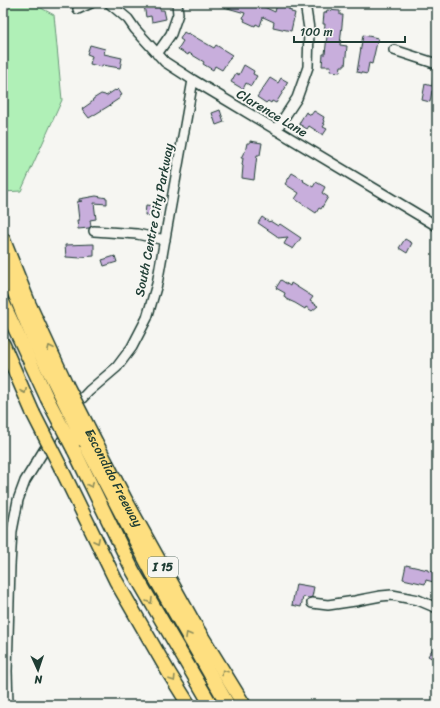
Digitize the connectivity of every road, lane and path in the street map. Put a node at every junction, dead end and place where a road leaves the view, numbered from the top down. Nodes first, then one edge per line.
1 (91, 3) edge
2 (109, 3) edge
3 (177, 3) edge
4 (305, 3) edge
5 (78, 9) dead end
6 (394, 50) dead end
7 (157, 54) junction
8 (437, 64) edge
9 (192, 80) junction
10 (276, 130) junction
11 (437, 226) edge
12 (94, 231) dead end
13 (3, 239) edge
14 (165, 240) junction
15 (3, 265) edge
16 (3, 303) edge
17 (3, 344) edge
18 (63, 387) junction
19 (78, 445) junction
20 (312, 603) dead end
21 (437, 608) edge
22 (8, 705) edge
23 (189, 705) edge
24 (211, 705) edge
25 (228, 705) edge
26 (244, 705) edge

1 - 5 street
2 - 7 street, Clarence Lane
3 - 7 street
4 - 10 street
6 - 8 street
7 - 9 street, Clarence Lane
9 - 10 street, Clarence Lane
9 - 14 street, South Centre City Parkway
10 - 11 street, Clarence Lane
12 - 14 street
18 -> 13 highway, Escondido Freeway / I 15
14 - 22 street, South Centre City Parkway
15 - 18 highway
16 - 19 highway, bridge
17 -> 23 highway, bridge
18 - 19 highway, bridge
26 -> 18 highway, Escondido Freeway / I 15, bridge
19 -> 24 highway
25 -> 19 highway
20 - 21 street

